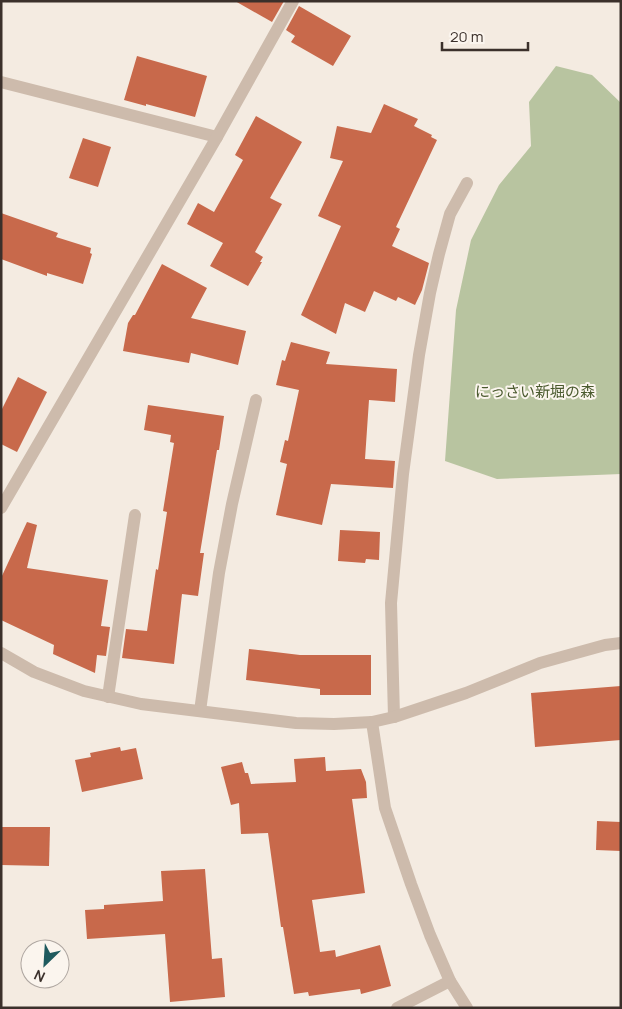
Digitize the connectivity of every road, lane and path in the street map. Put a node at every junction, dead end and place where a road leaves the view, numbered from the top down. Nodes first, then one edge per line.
1 (293, 1) edge
2 (1, 82) edge
3 (217, 137) junction
4 (467, 183) dead end
5 (256, 400) dead end
6 (1, 508) edge
7 (135, 515) dead end
8 (621, 643) edge
9 (1, 652) edge
10 (108, 697) junction
11 (200, 711) junction
12 (394, 717) junction
13 (372, 722) junction
14 (450, 981) junction
15 (397, 1008) edge
16 (467, 1008) edge

1 - 3 street
2 - 3 street
3 - 6 street
4 - 12 street
5 - 11 street
7 - 10 street
8 - 12 street
9 - 10 street
10 - 11 street
11 - 13 street
12 - 13 street
13 - 14 street
14 - 15 street
14 - 16 street

